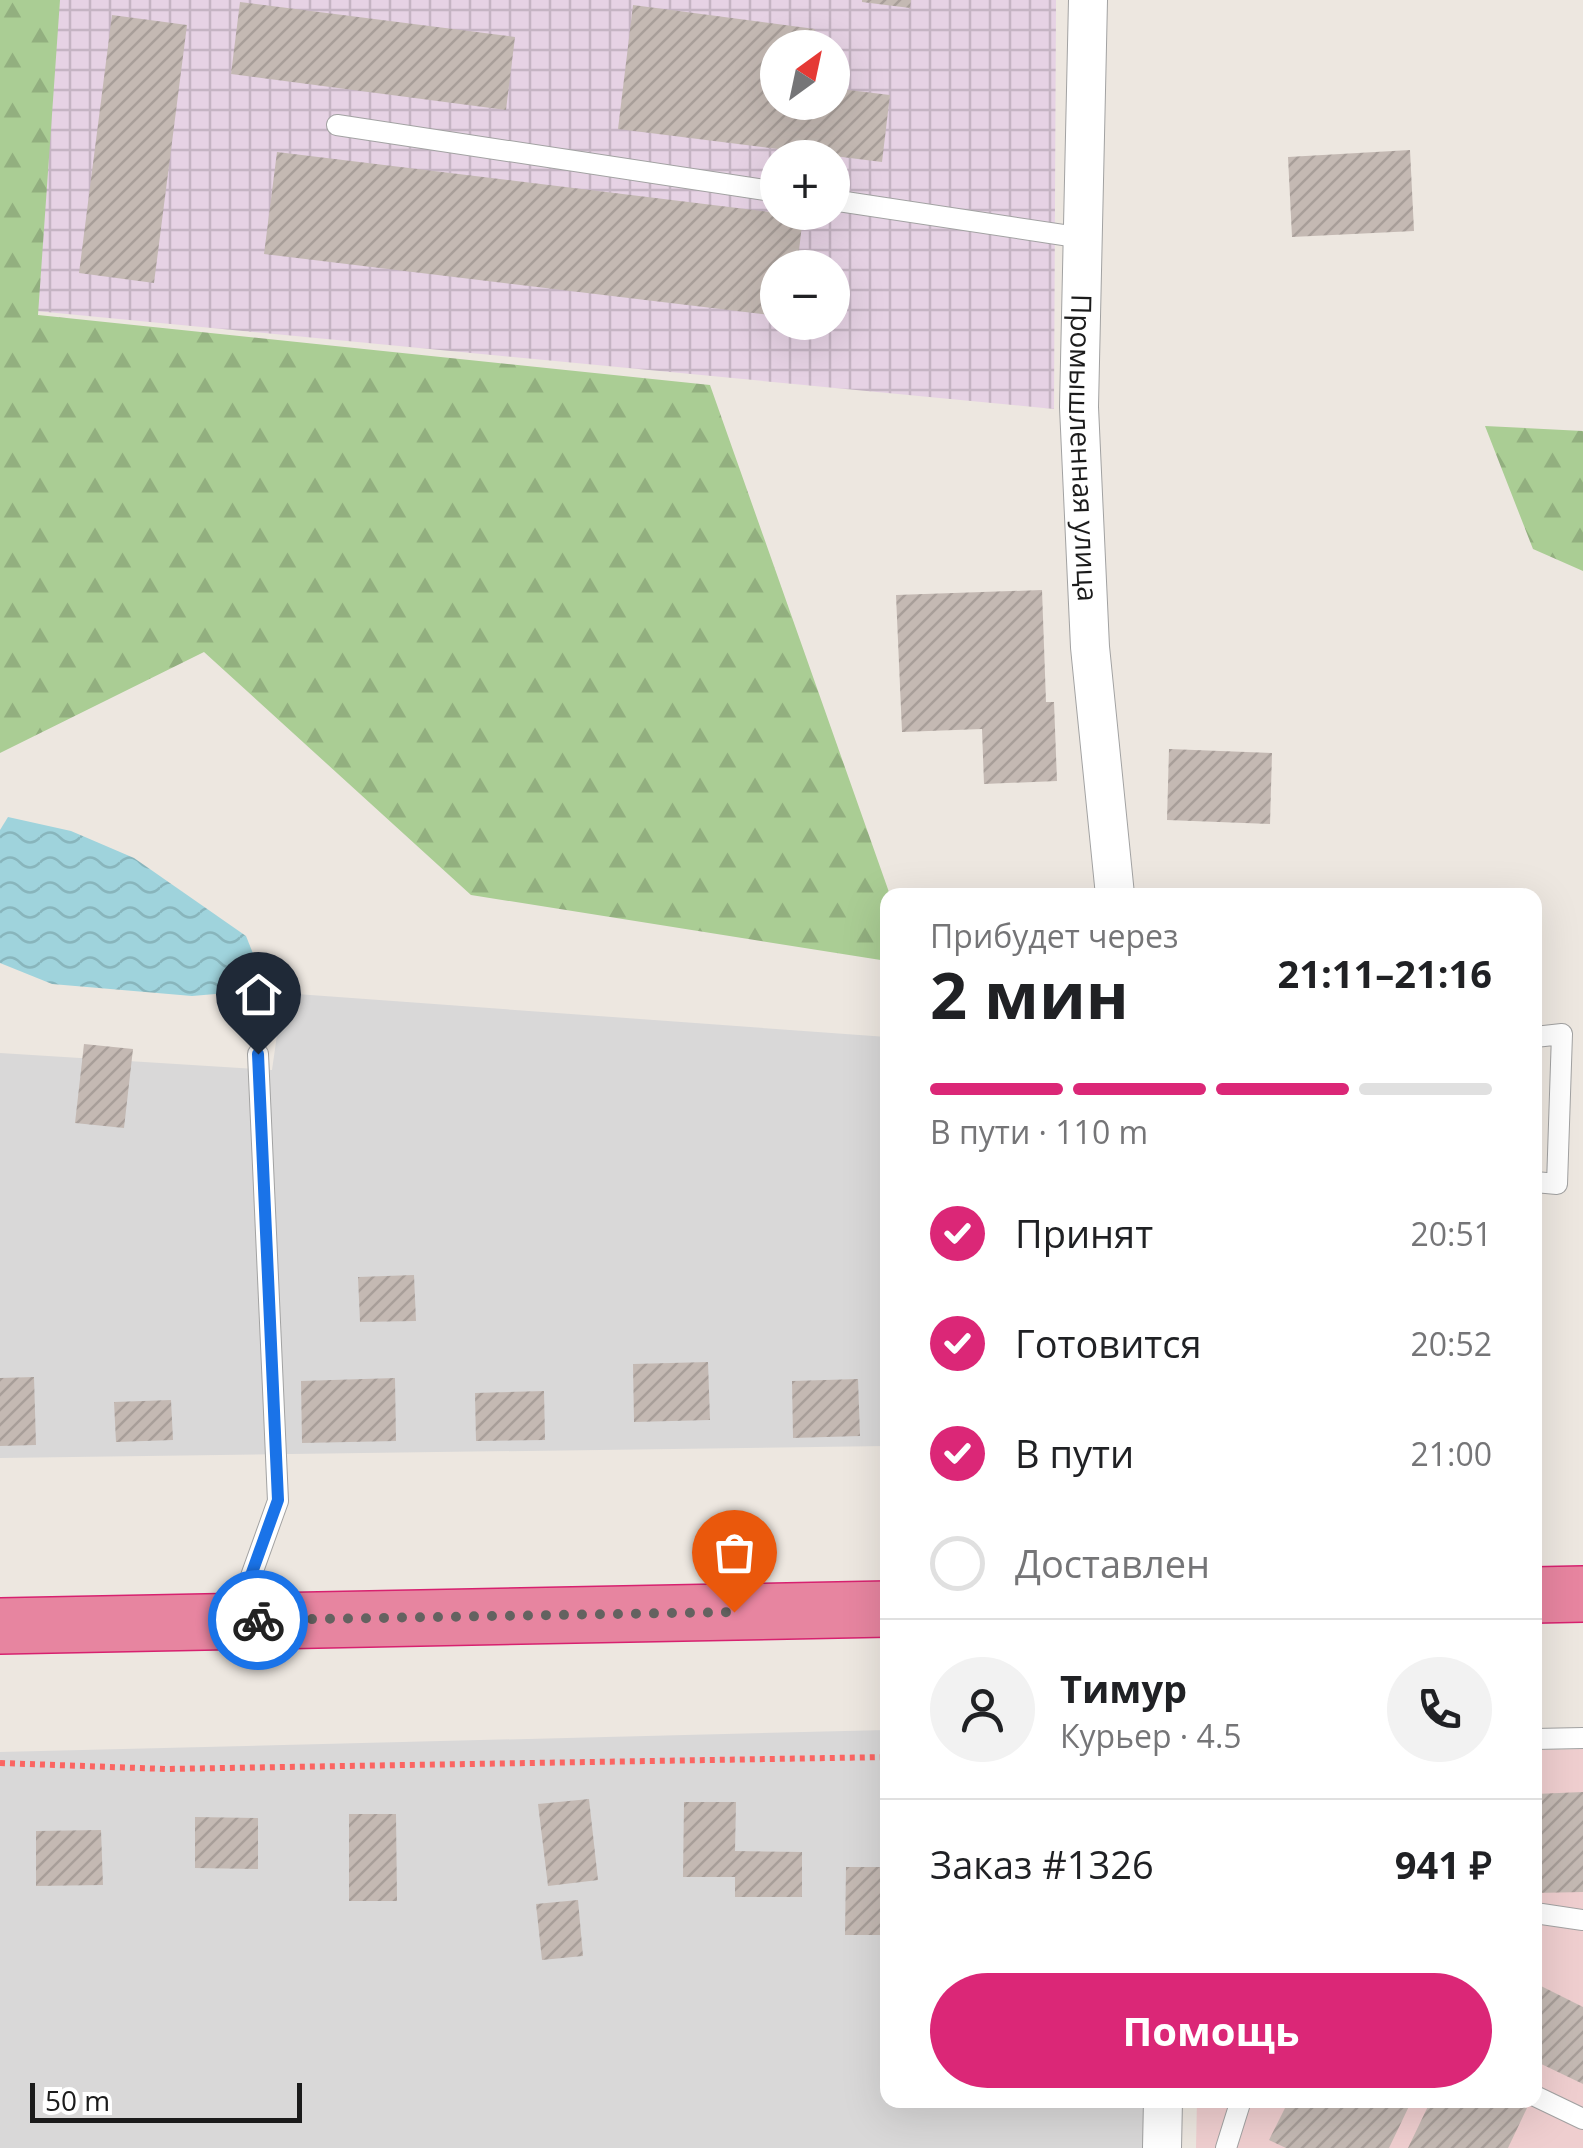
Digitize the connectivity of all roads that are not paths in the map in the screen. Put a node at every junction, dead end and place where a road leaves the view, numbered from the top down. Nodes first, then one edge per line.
1 (1088, 0) edge
2 (337, 124) dead end
3 (760, 189) edge
4 (850, 203) edge
5 (1083, 238) junction
6 (1113, 888) edge
7 (1542, 1036) edge
8 (258, 1054) dead end
9 (1542, 1183) edge
10 (1583, 1594) edge
11 (1542, 1595) edge
12 (880, 1609) edge
13 (235, 1620) junction
14 (0, 1626) edge
15 (1583, 1738) edge
16 (1542, 1739) edge
17 (1542, 1914) edge
18 (1583, 1920) edge
19 (1542, 2100) edge
20 (1163, 2108) edge
21 (1238, 2108) edge
22 (1583, 2120) edge
23 (1162, 2148) edge
24 (1226, 2148) edge

1 - 5 street, Промышленная улица
2 - 3 lane
4 - 5 lane
5 - 6 street, Промышленная улица
7 - 9 lane
8 - 13 lane
10 - 11 highway
12 - 13 highway
13 - 14 highway
15 - 16 lane
17 - 18 lane
19 - 22 lane
20 - 23 street
21 - 24 lane

